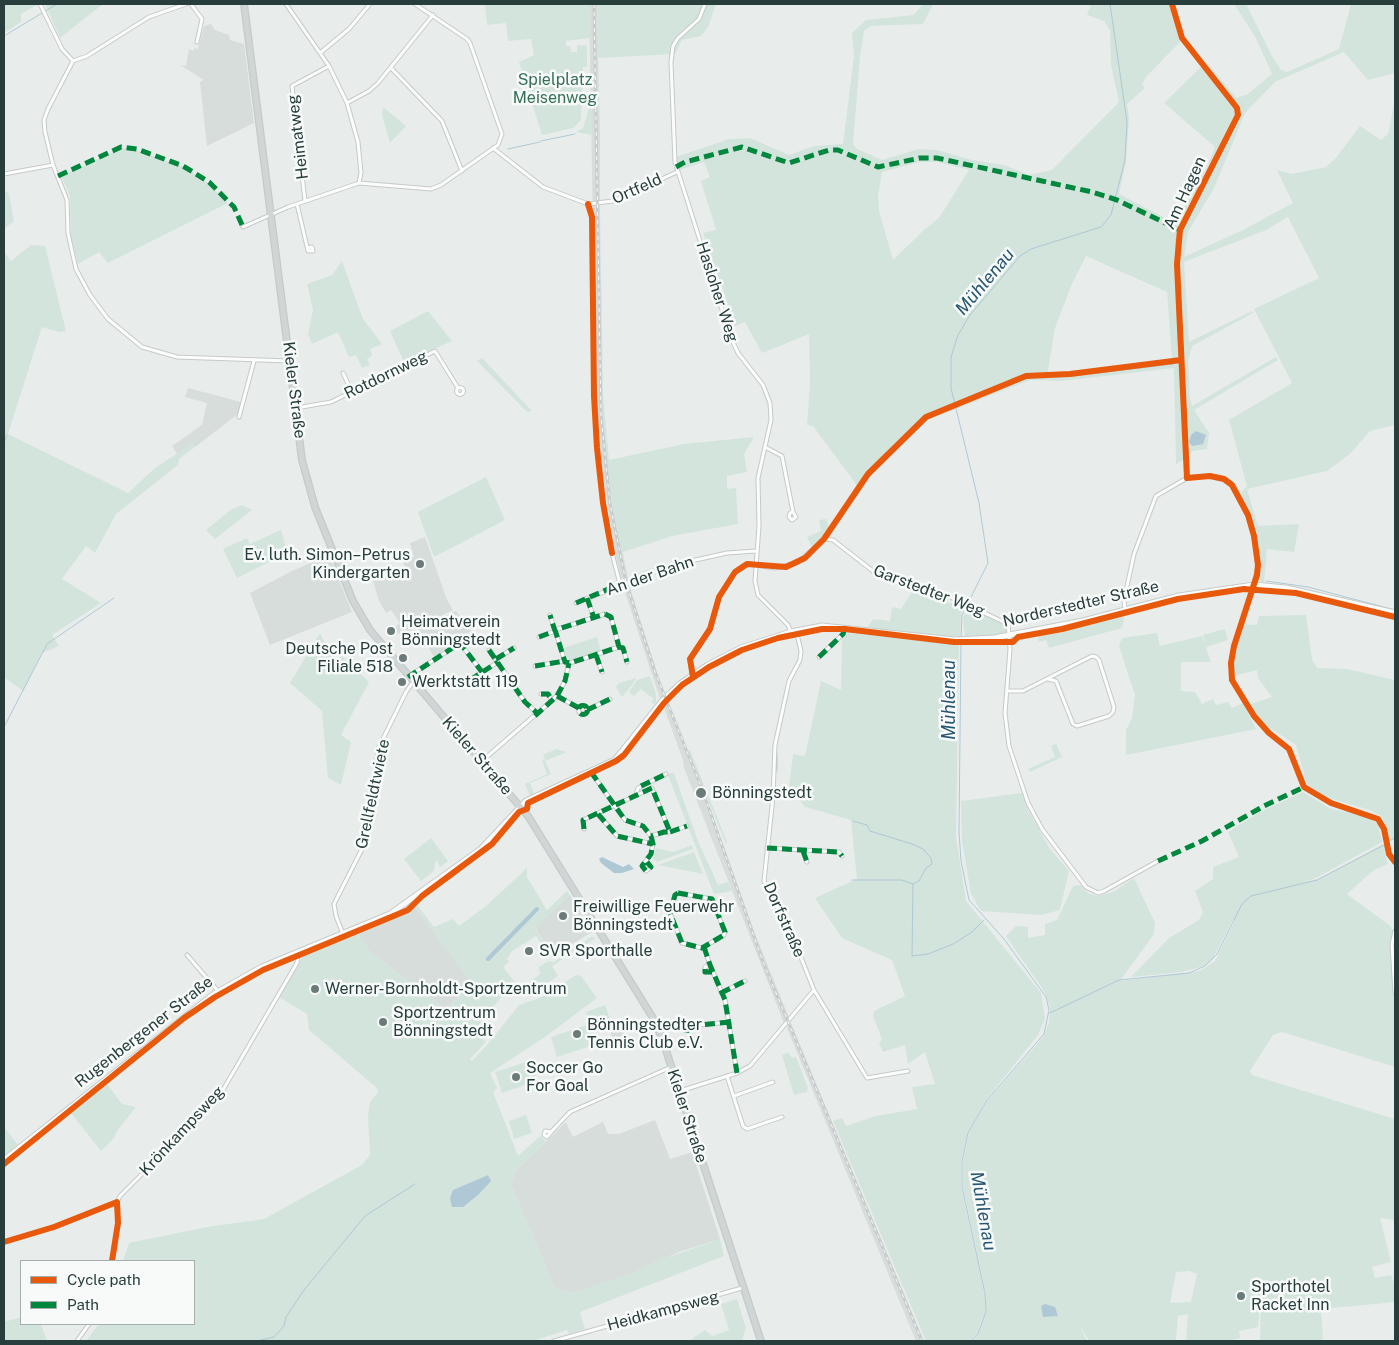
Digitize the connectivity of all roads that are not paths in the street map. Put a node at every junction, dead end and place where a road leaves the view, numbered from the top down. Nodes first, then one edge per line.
1 (186, 4) edge
2 (191, 4) edge
3 (244, 4) edge
4 (286, 4) edge
5 (370, 4) edge
6 (415, 4) edge
7 (705, 4) edge
8 (1172, 4) edge
9 (40, 5) edge
10 (433, 15) junction
11 (197, 42) dead end
12 (320, 52) junction
13 (73, 61) junction
14 (329, 66) junction
15 (391, 68) junction
16 (347, 103) junction
17 (493, 148) junction
18 (53, 165) junction
19 (462, 171) junction
20 (677, 172) junction
21 (4, 174) edge
22 (359, 183) junction
23 (305, 201) junction
24 (296, 204) junction
25 (271, 214) junction
26 (243, 227) dead end
27 (308, 248) dead end
28 (254, 361) junction
29 (290, 361) junction
30 (343, 373) dead end
31 (458, 388) dead end
32 (352, 392) junction
33 (296, 408) junction
34 (239, 416) dead end
35 (765, 447) junction
36 (1187, 478) junction
37 (793, 512) dead end
38 (756, 551) junction
39 (612, 553) dead end
40 (755, 564) junction
41 (620, 584) junction
42 (1254, 585) junction
43 (587, 598) junction
44 (576, 603) dead end
45 (1125, 610) junction
46 (1395, 613) edge
47 (550, 616) dead end
48 (594, 618) junction
49 (845, 627) junction
50 (555, 631) junction
51 (794, 631) junction
52 (1010, 636) junction
53 (539, 637) dead end
54 (619, 647) junction
55 (514, 648) dead end
56 (489, 650) dead end
57 (596, 655) junction
58 (820, 657) dead end
59 (497, 660) junction
60 (567, 662) junction
61 (627, 662) dead end
62 (535, 666) dead end
63 (482, 672) junction
64 (602, 672) dead end
65 (692, 675) junction
66 (408, 677) junction
67 (1048, 678) junction
68 (470, 680) dead end
69 (413, 682) junction
70 (1008, 691) junction
71 (540, 694) dead end
72 (557, 696) junction
73 (610, 699) dead end
74 (552, 700) junction
75 (579, 708) junction
76 (587, 710) junction
77 (536, 715) junction
78 (482, 761) junction
79 (591, 772) junction
80 (666, 774) dead end
81 (636, 795) junction
82 (520, 806) junction
83 (616, 806) junction
84 (598, 814) junction
85 (687, 826) dead end
86 (584, 828) dead end
87 (670, 832) junction
88 (651, 836) junction
89 (653, 844) junction
90 (767, 848) junction
91 (803, 851) junction
92 (842, 856) dead end
93 (1158, 861) dead end
94 (647, 862) dead end
95 (807, 862) dead end
96 (1395, 862) edge
97 (1395, 931) edge
98 (342, 935) junction
99 (704, 947) junction
100 (298, 953) junction
101 (187, 955) dead end
102 (710, 965) junction
103 (712, 972) junction
104 (746, 981) dead end
105 (814, 990) junction
106 (218, 991) junction
107 (721, 993) junction
108 (1395, 993) edge
109 (729, 1022) junction
110 (690, 1026) dead end
111 (671, 1067) junction
112 (908, 1071) dead end
113 (738, 1072) junction
114 (727, 1076) junction
115 (773, 1082) dead end
116 (679, 1091) junction
117 (734, 1096) junction
118 (782, 1117) dead end
119 (551, 1132) dead end
120 (4, 1160) edge
121 (117, 1202) junction
122 (4, 1242) edge
123 (112, 1260) edge
124 (742, 1288) junction
125 (88, 1325) edge
126 (77, 1341) edge
127 (554, 1341) edge
128 (760, 1341) edge

1 - 13 street
2 - 11 street
3 - 25 main road, Kieler Straße
4 - 12 street
5 - 12 street
6 - 10 street
7 - 20 street, Hasloher Weg
8 - 36 street, Am Hagen
9 - 13 street
10 - 15 street
10 - 17 street
12 - 14 street
13 - 18 street
14 - 16 street
14 - 23 street, Heimatweg
15 - 16 street
15 - 19 street
16 - 22 street
17 - 19 street
17 - 20 street, Ortfeld
18 - 21 street
18 - 28 street
19 - 22 street
20 - 35 street, Hasloher Weg
22 - 23 street
23 - 24 street
24 - 25 street
24 - 27 street
25 - 26 street
25 - 29 main road, Kieler Straße
28 - 29 street
28 - 34 street
29 - 33 main road, Kieler Straße
30 - 32 street
31 - 32 street, Rotdornweg
32 - 33 street, Rotdornweg
33 - 66 main road, Kieler Straße
35 - 37 street
35 - 38 street, Hasloher Weg
36 - 42 street
36 - 45 street
38 - 40 street, Hasloher Weg
38 - 41 street, An der Bahn
39 - 41 street
40 - 51 street, Hasloher Weg
40 - 52 street, Garstedter Weg
40 - 65 street
41 - 43 street, An der Bahn
42 - 45 main road, Norderstedter Straße
42 - 46 main road, Norderstedter Straße
42 - 96 street
43 - 44 street, An der Bahn
43 - 48 street
45 - 52 main road, Norderstedter Straße
47 - 50 street
48 - 50 street
48 - 54 street
49 - 51 main road, Norderstedter Straße
49 - 52 main road, Norderstedter Straße
49 - 58 street
50 - 53 street
50 - 60 street
51 - 65 main road, Norderstedter Straße
51 - 90 street, Dorfstraße
52 - 70 street
54 - 57 street
54 - 61 street
55 - 59 street
56 - 59 street
57 - 60 street
57 - 64 street
59 - 63 street
59 - 77 street
60 - 62 street
60 - 72 street
63 - 66 street
63 - 68 street
65 - 79 main road, Norderstedter Straße
66 - 69 main road, Kieler Straße
67 - 67 street
67 - 70 street
69 - 78 main road, Kieler Straße
69 - 98 street, Grellfeldtwiete
70 - 93 street
71 - 74 street
72 - 74 street
72 - 75 street
73 - 76 street
74 - 77 street
75 - 76 street
75 - 76 street
77 - 78 street
78 - 82 main road, Kieler Straße
79 - 82 main road, Norderstedter Straße
79 - 83 street
80 - 81 street
81 - 83 street
81 - 87 street
82 - 98 main road, Rugenbergener Straße
82 - 111 main road, Kieler Straße
83 - 84 street
83 - 88 street
84 - 86 street
84 - 89 street
85 - 87 street
87 - 88 street
88 - 89 street
89 - 94 street
90 - 91 street
90 - 105 street, Dorfstraße
91 - 92 street
91 - 95 street
97 - 108 street
98 - 100 main road, Rugenbergener Straße
99 - 99 street
99 - 102 street
100 - 106 main road, Rugenbergener Straße
100 - 121 street, Krönkampsweg
101 - 106 street
102 - 103 street
102 - 103 street
103 - 107 street
104 - 107 street
105 - 112 street, Dorfstraße
105 - 113 street
106 - 120 main road, Rugenbergener Straße
107 - 109 street
109 - 110 street
109 - 113 street
111 - 116 main road, Kieler Straße
111 - 119 street
113 - 114 street
114 - 116 street
114 - 117 street
115 - 117 street
116 - 124 main road, Kieler Straße
117 - 118 street
121 - 122 street, Krönkampsweg
121 - 123 street
124 - 127 street, Heidkampsweg
124 - 128 main road, Kieler Straße
125 - 126 street

